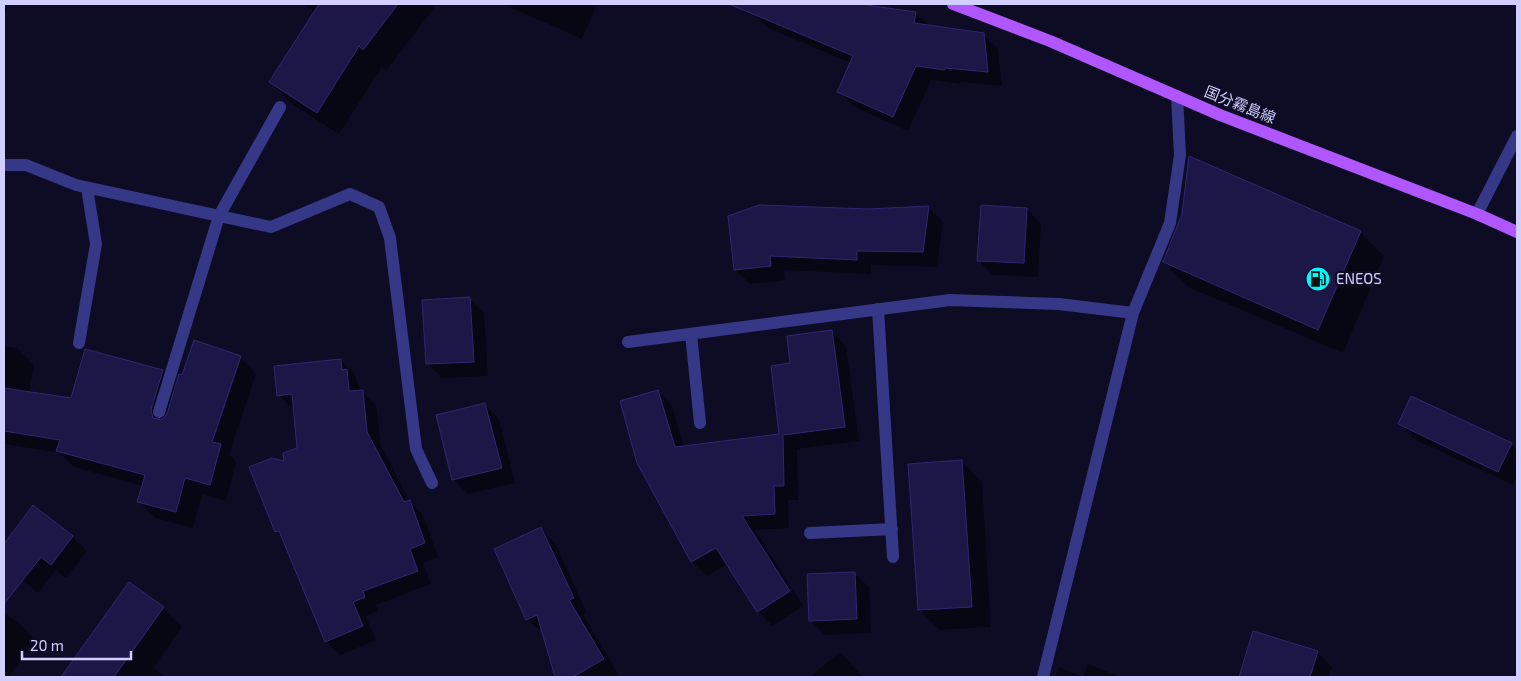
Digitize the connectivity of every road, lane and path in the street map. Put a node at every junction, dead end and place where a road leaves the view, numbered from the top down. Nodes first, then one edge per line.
1 (953, 4) edge
2 (1177, 96) junction
3 (280, 107) dead end
4 (1517, 136) edge
5 (4, 165) edge
6 (87, 188) junction
7 (1477, 214) junction
8 (219, 216) junction
9 (1517, 232) edge
10 (878, 309) junction
11 (1133, 313) junction
12 (692, 334) junction
13 (628, 342) dead end
14 (79, 343) dead end
15 (159, 412) dead end
16 (700, 423) dead end
17 (432, 483) dead end
18 (892, 529) junction
19 (810, 533) dead end
20 (893, 557) dead end
21 (1043, 677) edge

1 - 2 main road, 国分霧島線
2 - 7 main road, 国分霧島線
2 - 11 street
3 - 8 street
4 - 7 street
5 - 6 street
6 - 8 street
6 - 14 street
7 - 9 main road, 国分霧島線
8 - 15 street
8 - 17 street
10 - 11 street
10 - 12 street
10 - 18 street
11 - 21 street
12 - 13 street
12 - 16 street
18 - 19 street
18 - 20 street

